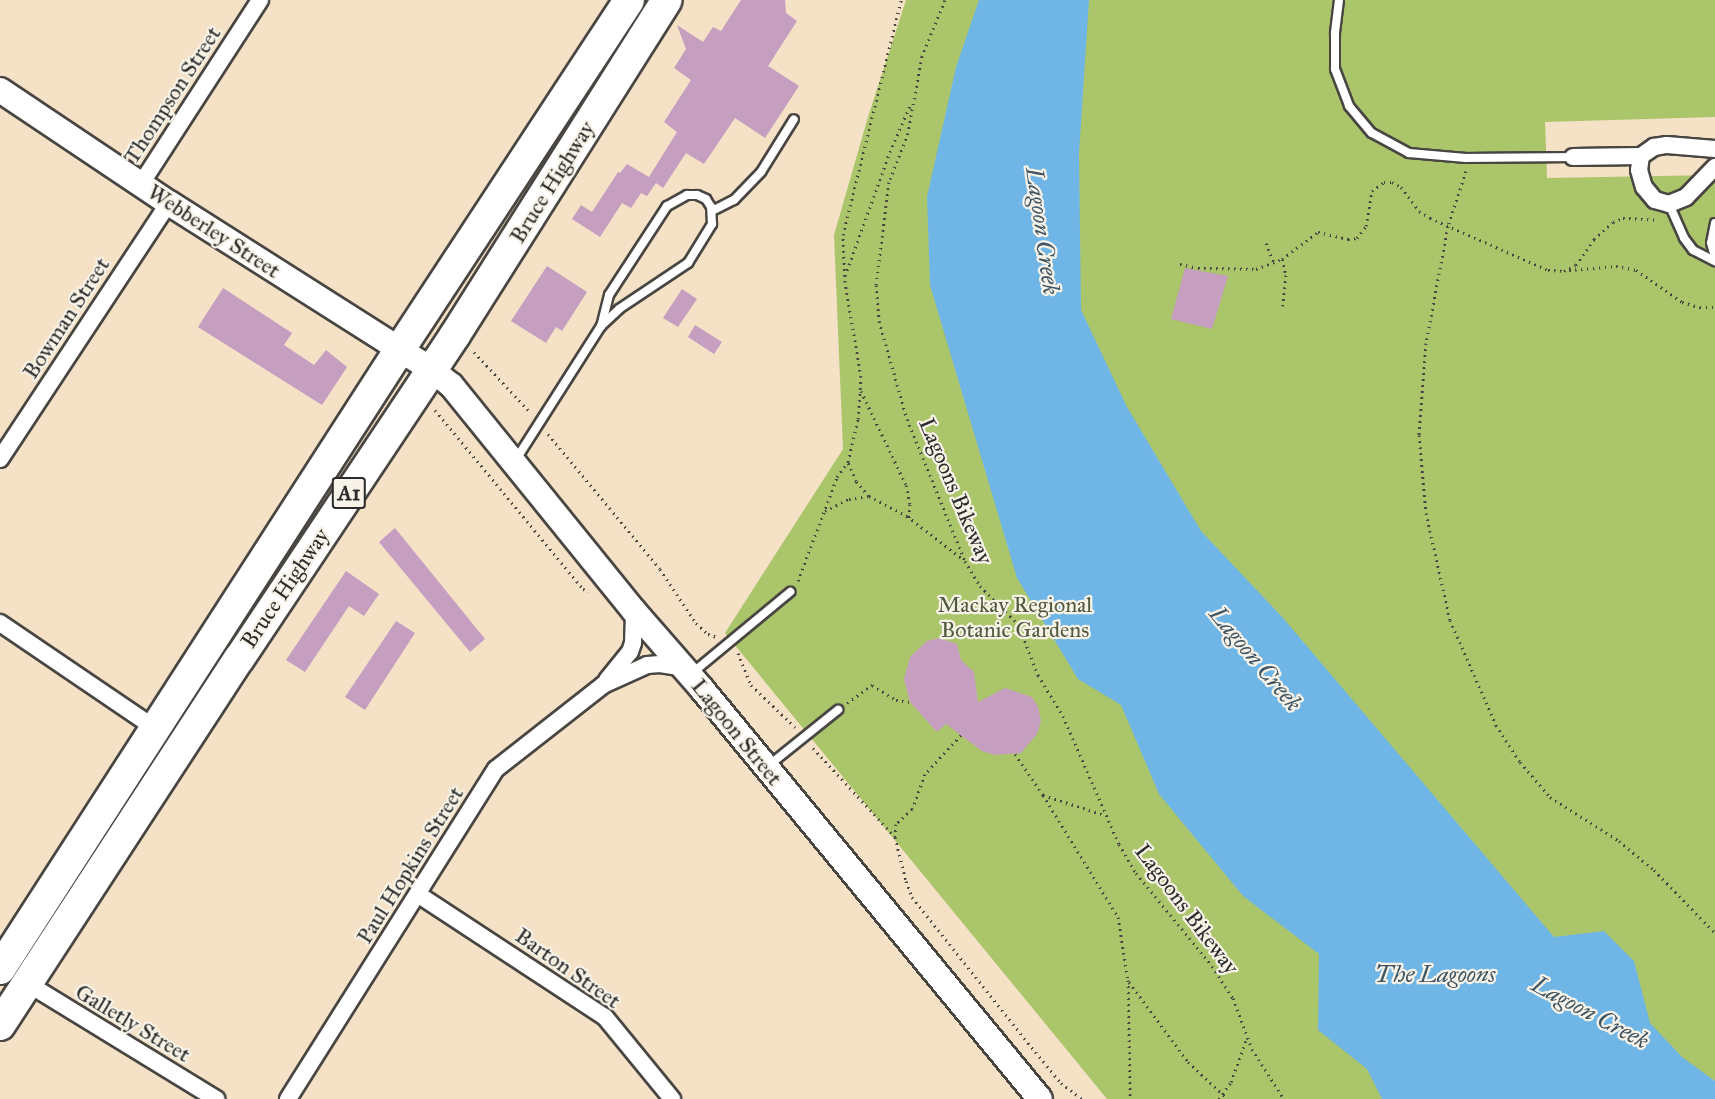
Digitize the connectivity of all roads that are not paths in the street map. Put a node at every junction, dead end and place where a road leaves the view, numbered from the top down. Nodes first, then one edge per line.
1 (261, 0) edge
2 (629, 0) edge
3 (667, 0) edge
4 (1339, 0) edge
5 (0, 90) edge
6 (794, 119) dead end
7 (1715, 149) edge
8 (1641, 156) junction
9 (1573, 157) joint
10 (1715, 167) edge
11 (141, 184) junction
12 (169, 203) junction
13 (1669, 204) junction
14 (712, 211) junction
15 (1715, 223) edge
16 (1715, 259) edge
17 (601, 326) junction
18 (400, 349) junction
19 (431, 369) junction
20 (0, 459) edge
21 (514, 463) junction
22 (790, 592) road end
23 (634, 611) junction
24 (0, 623) edge
25 (687, 672) junction
26 (603, 685) junction
27 (838, 710) road end
28 (156, 729) junction
29 (766, 768) junction
30 (419, 895) junction
31 (1, 965) edge
32 (27, 984) junction
33 (0, 1025) edge
34 (216, 1099) edge
35 (288, 1099) edge
36 (672, 1099) edge
37 (1040, 1099) edge

1 - 11 street, Thompson Street
2 - 18 highway, Bruce Highway / A1
3 - 19 highway, Bruce Highway / A1
4 - 9 lane
5 - 11 main road, Webberley Street
6 - 14 lane
7 - 8 street
8 - 9 street
8 - 13 street
10 - 13 street
11 - 12 main road, Webberley Street
12 - 18 main road, Webberley Street
12 - 20 street, Bowman Street
13 - 16 lane
14 - 17 lane
14 - 17 lane
15 - 16 lane
17 - 21 lane
18 - 19 main road, Webberley Street
18 - 28 highway, Bruce Highway / A1
19 - 21 main road, Lagoon Street
19 - 32 highway, Bruce Highway / A1
21 - 23 main road, Lagoon Street
22 - 25 lane
23 - 25 main road, Lagoon Street
23 - 26 street, Paul Hopkins Street
24 - 28 street
25 - 26 street, Paul Hopkins Street
25 - 29 main road, Lagoon Street
26 - 30 street, Paul Hopkins Street
27 - 29 lane
28 - 31 highway, Bruce Highway / A1
29 - 37 main road, Lagoon Street
30 - 35 street, Paul Hopkins Street
30 - 36 street, Barton Street
31 - 32 street, Galletly Street
32 - 33 highway, Bruce Highway / A1
32 - 34 street, Galletly Street

